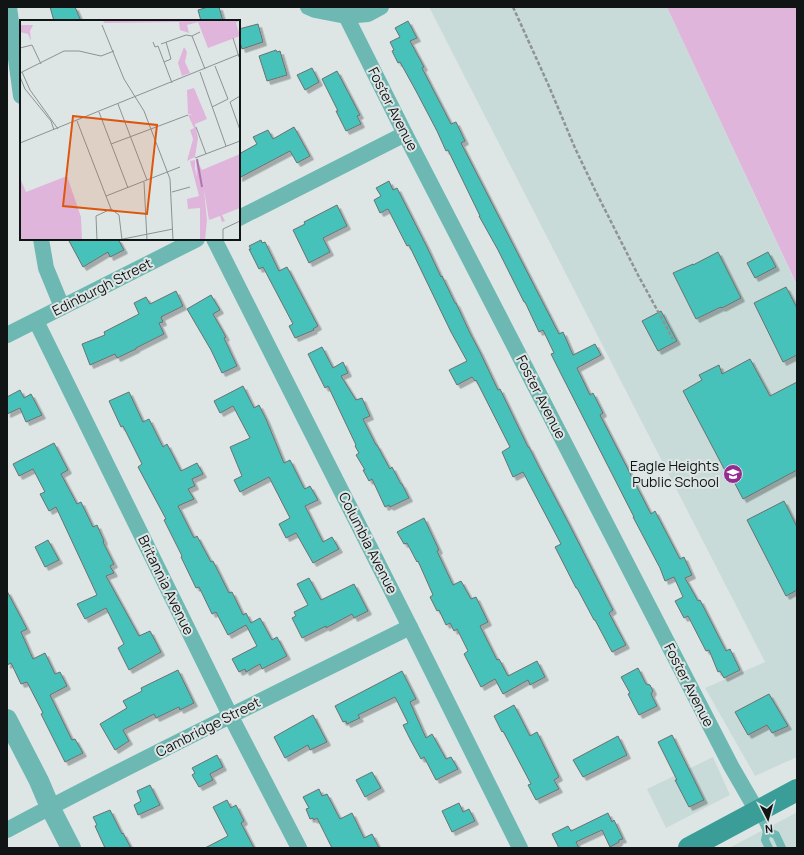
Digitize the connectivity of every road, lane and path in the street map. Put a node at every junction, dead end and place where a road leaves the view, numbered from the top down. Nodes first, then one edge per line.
1 (9, 7) edge
2 (308, 7) edge
3 (380, 7) edge
4 (513, 7) edge
5 (346, 16) junction
6 (20, 89) edge
7 (405, 134) junction
8 (240, 217) edge
9 (41, 240) edge
10 (195, 240) edge
11 (215, 240) edge
12 (62, 308) junction
13 (36, 321) junction
14 (7, 336) edge
15 (673, 339) dead end
16 (410, 627) junction
17 (230, 716) junction
18 (7, 719) edge
19 (797, 790) edge
20 (50, 806) junction
21 (757, 811) junction
22 (7, 830) edge
23 (767, 831) junction
24 (71, 848) edge
25 (299, 848) edge
26 (520, 848) edge
27 (689, 848) edge
28 (769, 848) edge
29 (782, 848) edge

1 - 6 street
2 - 5 street
3 - 5 street
4 - 15 path
5 - 7 street, Foster Avenue
7 - 8 street
7 - 21 street, Foster Avenue
9 - 12 street
10 - 12 street, Edinburgh Street
11 - 16 street, Columbia Avenue
12 - 13 street, Edinburgh Street
13 - 14 street, Edinburgh Street
13 - 17 street, Britannia Avenue
16 - 17 street, Cambridge Street
16 - 26 street, Columbia Avenue
17 - 20 street, Cambridge Street
17 - 25 street, Britannia Avenue
18 - 20 street
19 - 21 main road
20 - 22 street, Cambridge Street
20 - 24 street
21 - 23 lane
21 - 27 main road
23 - 28 lane
23 - 29 lane

